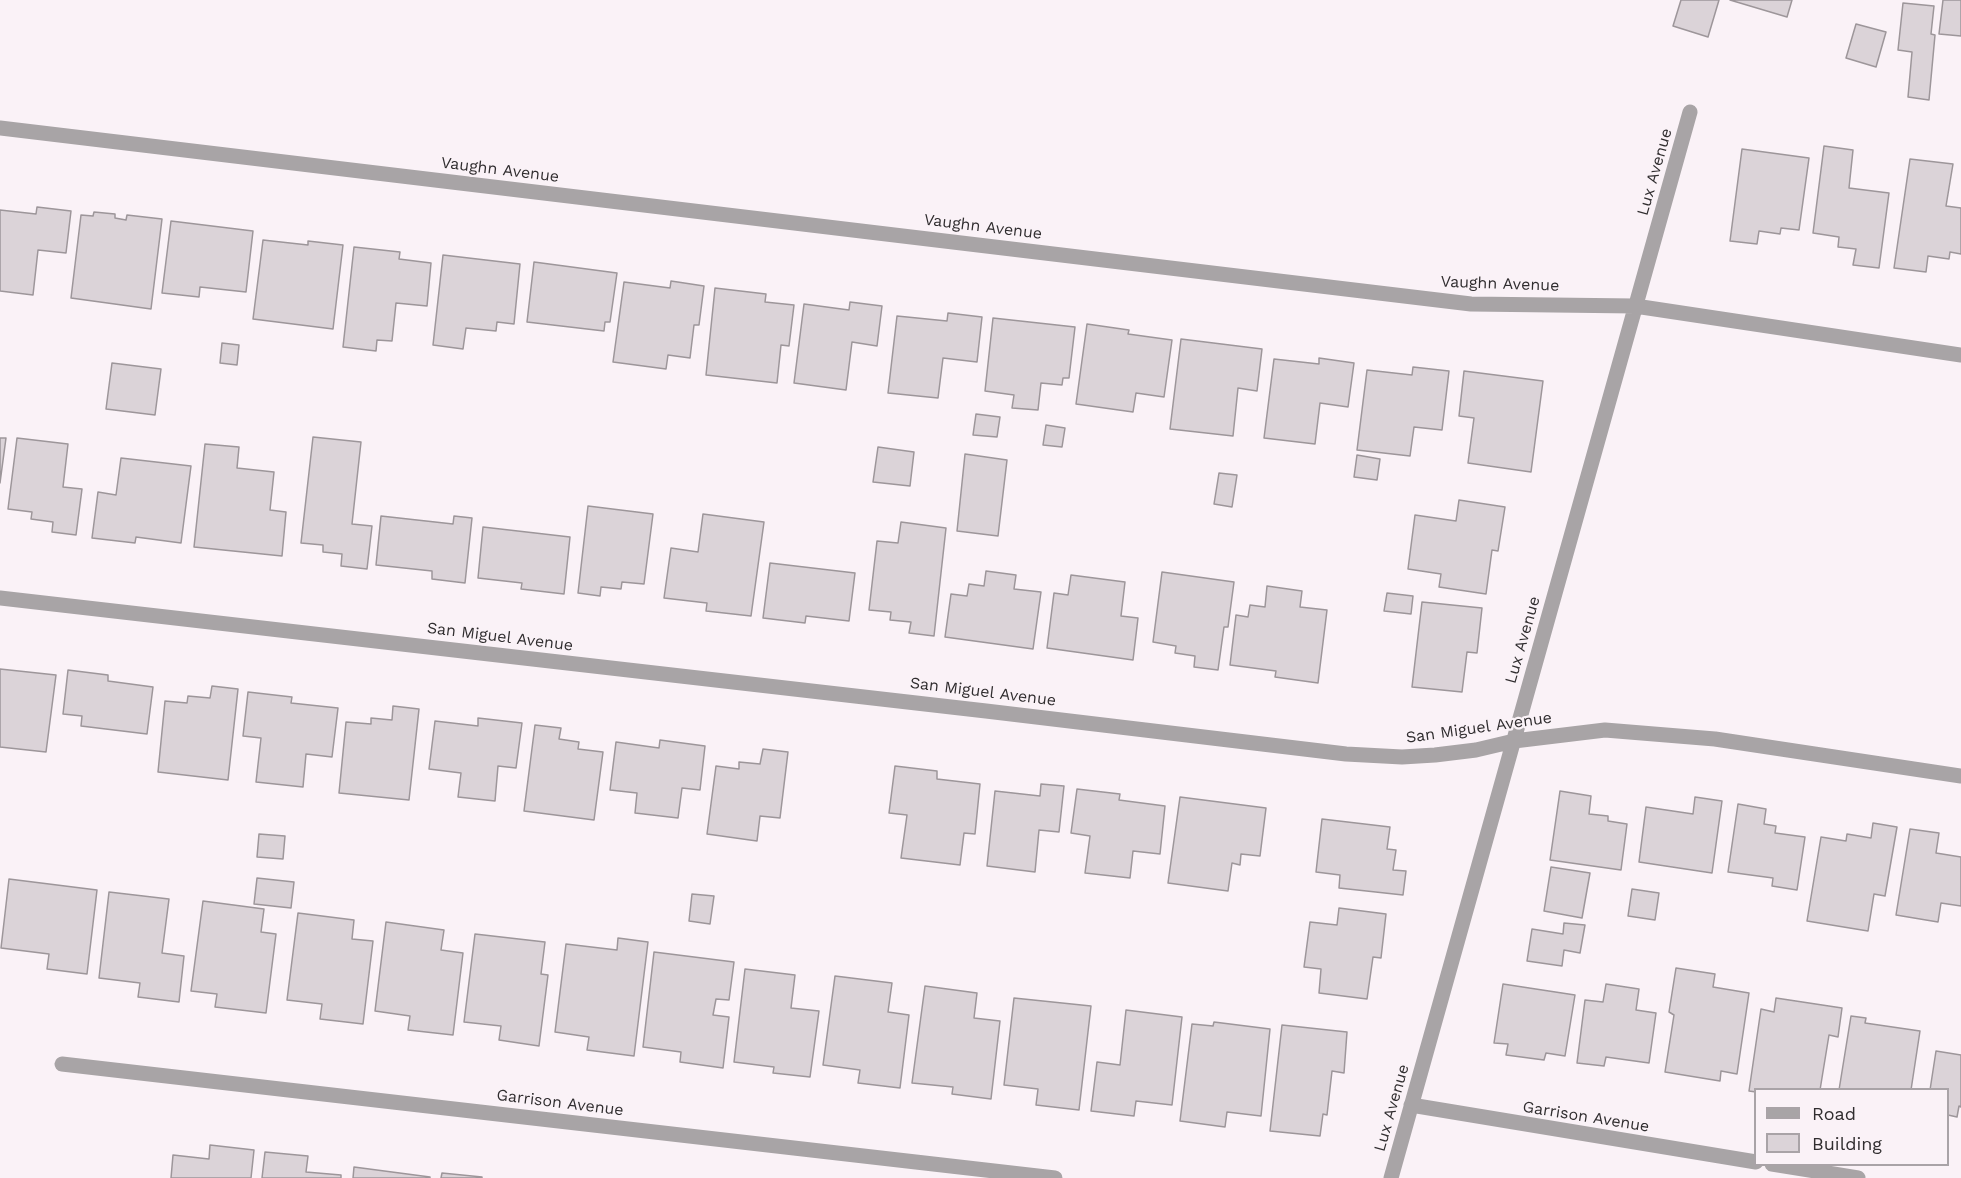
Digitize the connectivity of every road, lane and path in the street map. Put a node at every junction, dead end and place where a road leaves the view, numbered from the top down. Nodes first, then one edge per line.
1 (1690, 112) dead end
2 (0, 128) edge
3 (1635, 306) junction
4 (1961, 355) edge
5 (0, 598) edge
6 (1514, 741) junction
7 (1961, 776) edge
8 (62, 1064) dead end
9 (1411, 1106) junction
10 (1754, 1162) edge
11 (1784, 1166) edge
12 (1055, 1178) edge
13 (1391, 1178) edge
14 (1858, 1178) edge

1 - 3 street, Lux Avenue
2 - 3 street, Vaughn Avenue
3 - 4 street, Vaughn Avenue
3 - 6 street, Lux Avenue
5 - 6 street, San Miguel Avenue
6 - 7 street, San Miguel Avenue
6 - 9 street, Lux Avenue
8 - 12 street, Garrison Avenue
9 - 10 street, Garrison Avenue
9 - 13 street, Lux Avenue
11 - 14 street

